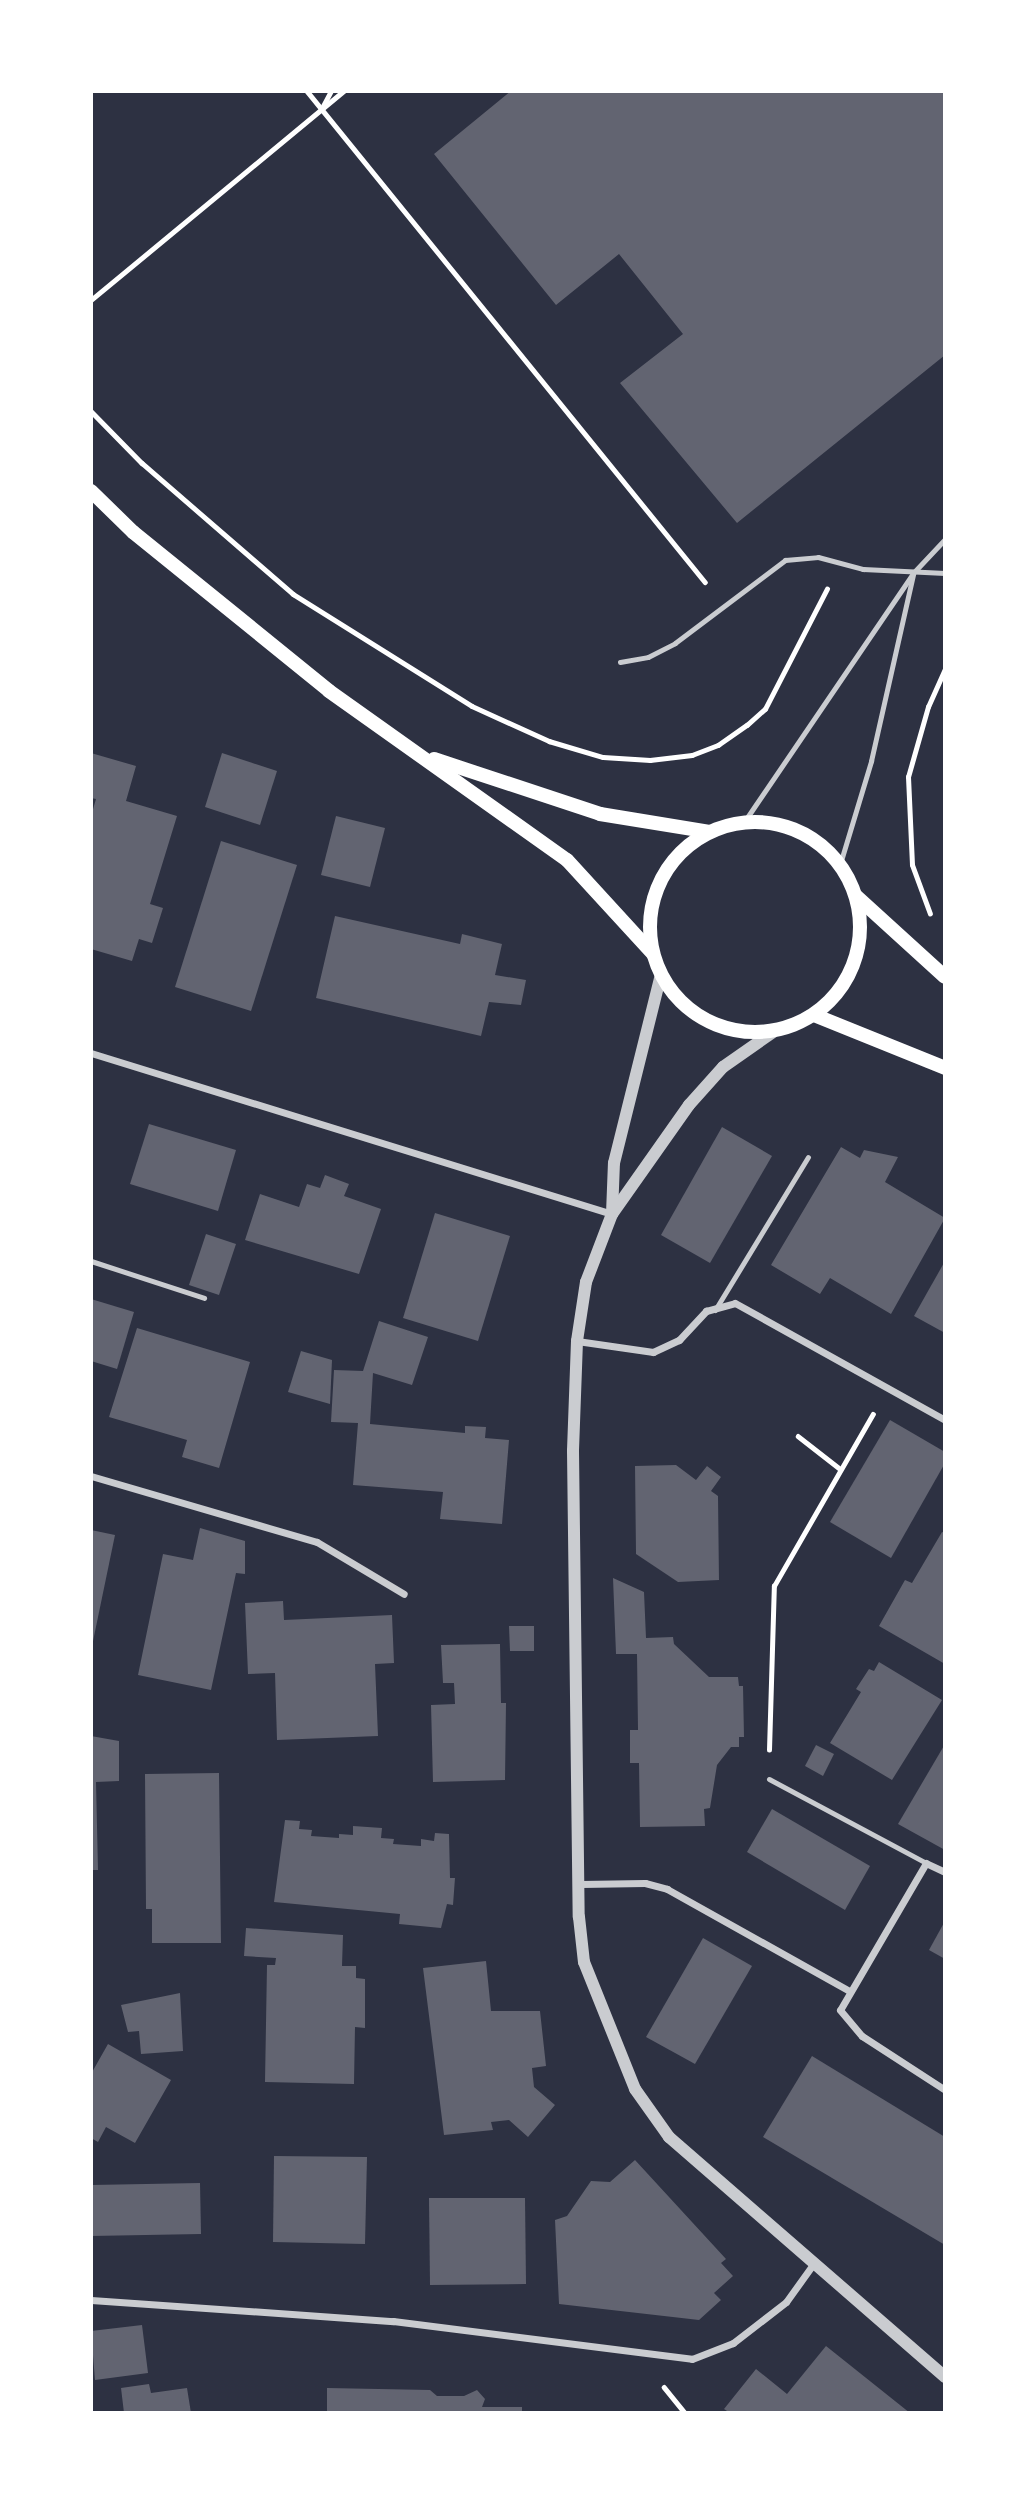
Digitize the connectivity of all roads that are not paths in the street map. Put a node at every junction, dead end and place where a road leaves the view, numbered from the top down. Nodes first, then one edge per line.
1 (91, 491) edge
2 (945, 540) edge
3 (914, 572) junction
4 (945, 573) edge
5 (620, 663) dead end
6 (419, 754) junction
7 (744, 822) junction
8 (710, 832) junction
9 (841, 864) junction
10 (856, 896) junction
11 (653, 954) junction
12 (661, 975) junction
13 (945, 977) edge
14 (814, 1015) junction
15 (773, 1032) junction
16 (91, 1053) edge
17 (945, 1068) edge
18 (808, 1157) dead end
19 (612, 1214) junction
20 (91, 1261) edge
21 (204, 1298) dead end
22 (715, 1310) junction
23 (577, 1340) junction
24 (945, 1420) edge
25 (91, 1476) edge
26 (404, 1594) dead end
27 (769, 1779) road end
28 (926, 1863) junction
29 (945, 1872) edge
30 (581, 1884) junction
31 (848, 1990) junction
32 (945, 2090) edge
33 (814, 2263) junction
34 (91, 2300) edge
35 (945, 2376) edge

1 - 6 main road
2 - 3 lane
3 - 4 lane
3 - 5 lane
3 - 7 lane
3 - 9 lane
6 - 8 main road
6 - 11 main road
7 - 8 main road
7 - 9 main road
8 - 11 main road
9 - 10 main road
10 - 13 main road
10 - 14 main road
11 - 12 main road
12 - 15 main road
12 - 19 street
14 - 15 main road
14 - 17 main road
15 - 19 street
16 - 19 street
18 - 22 lane
19 - 23 street
20 - 21 lane
22 - 23 street
22 - 24 street
23 - 30 street
25 - 26 street
27 - 28 lane
28 - 29 street
28 - 31 street
30 - 31 street
30 - 33 street
31 - 32 street
33 - 34 street
33 - 35 street

